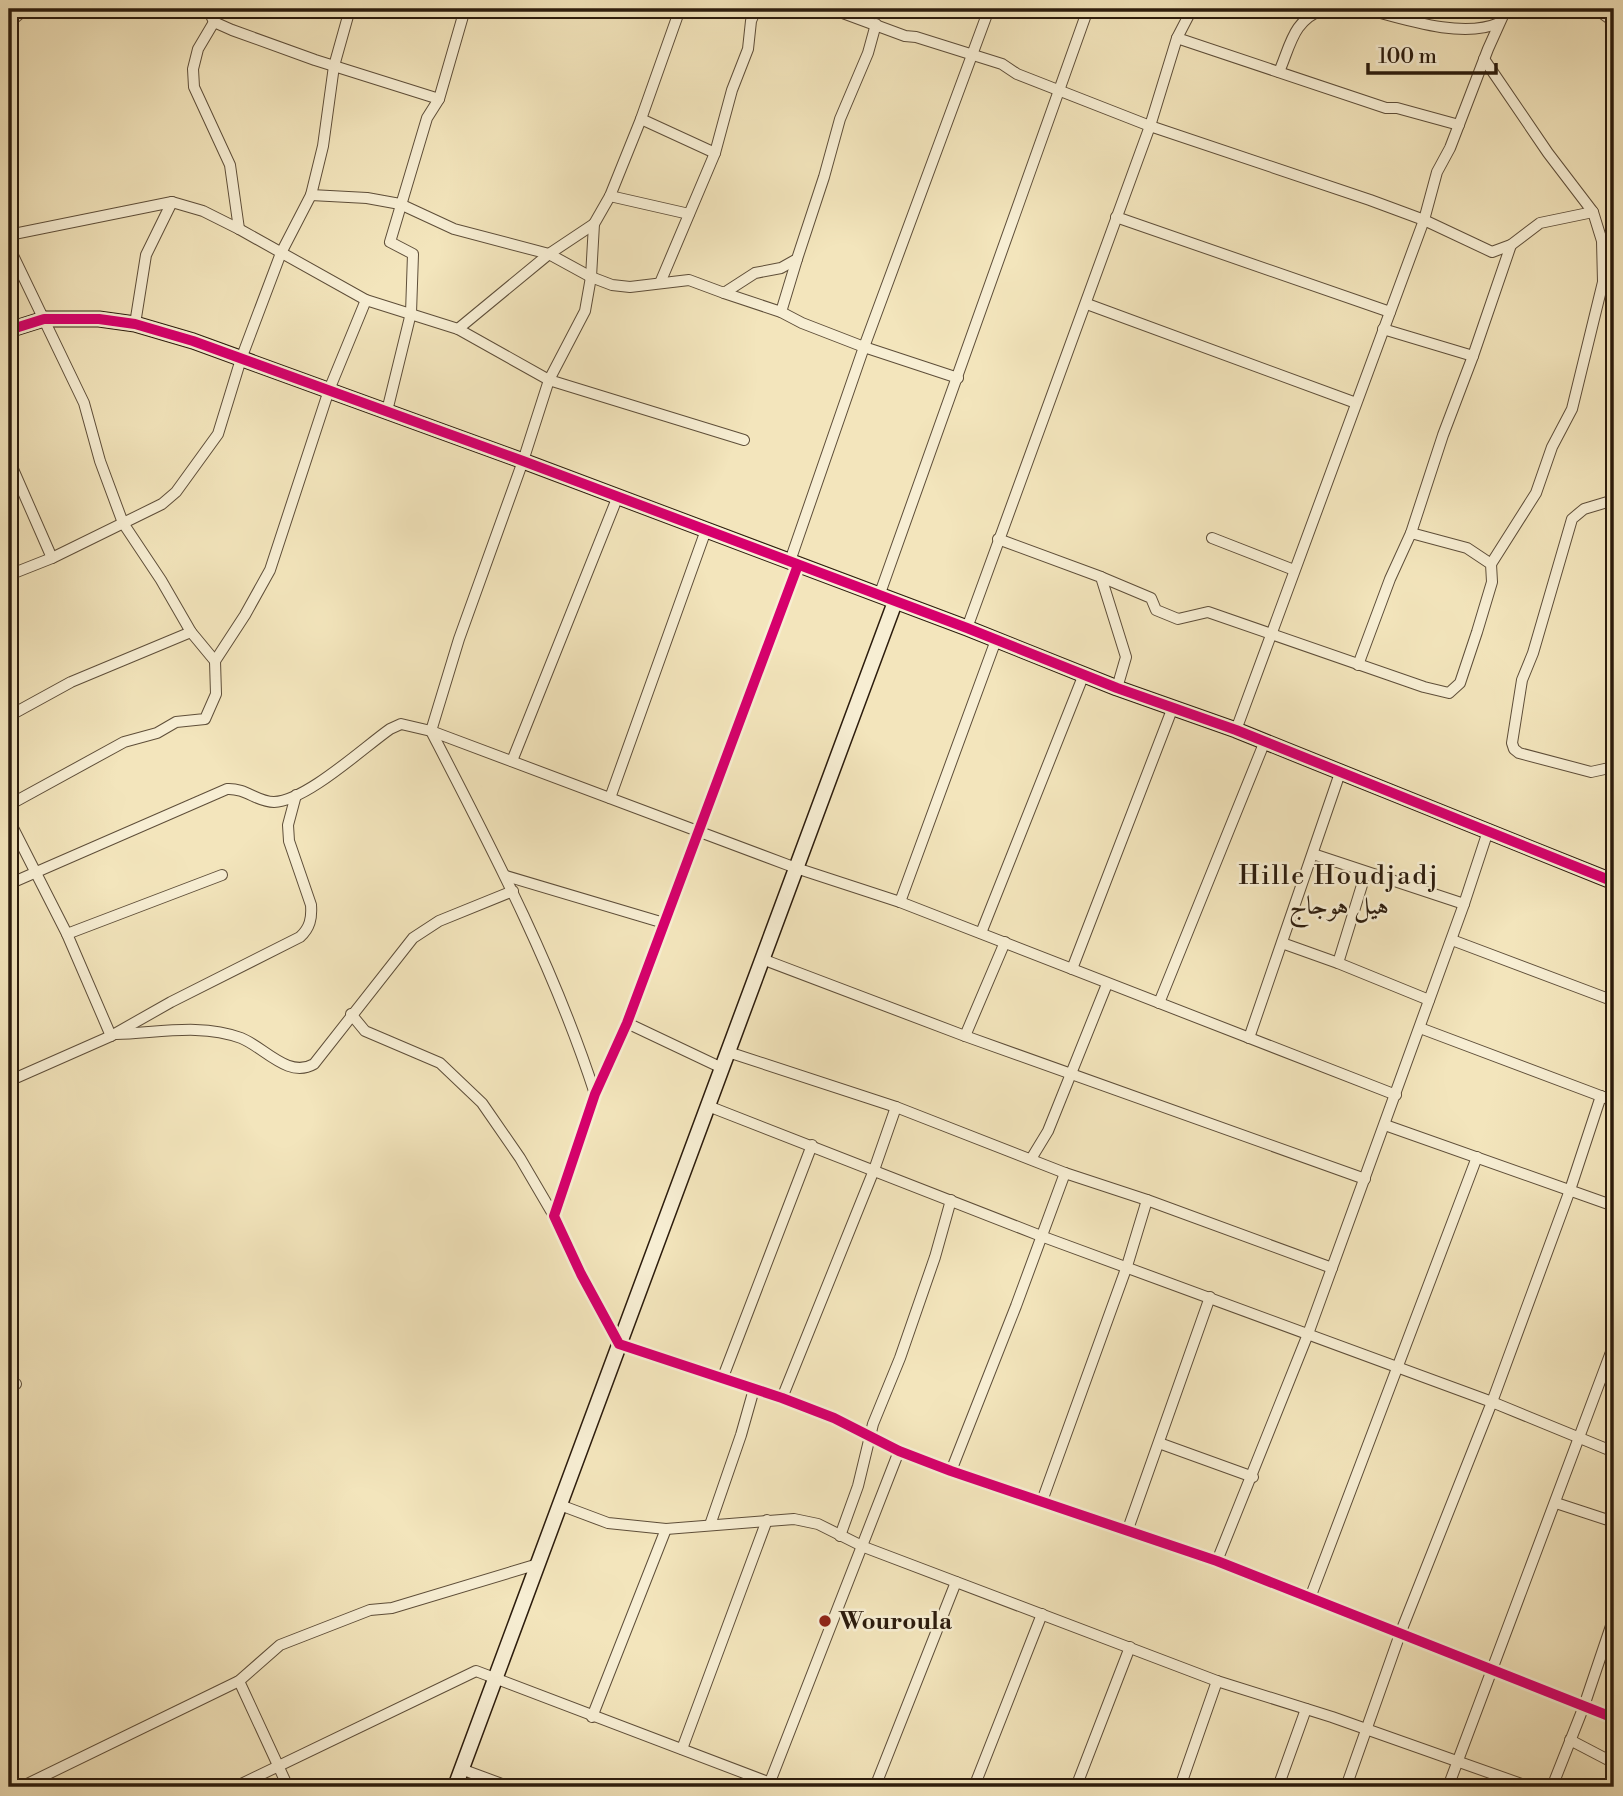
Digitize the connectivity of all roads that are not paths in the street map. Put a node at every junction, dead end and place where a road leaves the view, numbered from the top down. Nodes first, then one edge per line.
1 (25, 9) edge
2 (208, 9) edge
3 (350, 9) edge
4 (465, 9) edge
5 (680, 9) edge
6 (755, 9) edge
7 (832, 9) edge
8 (989, 9) edge
9 (1088, 9) edge
10 (1192, 9) edge
11 (1324, 9) edge
12 (1366, 9) edge
13 (1506, 9) edge
14 (1596, 9) edge
15 (214, 22) junction
16 (1614, 22) edge
17 (9, 23) edge
18 (1499, 23) junction
19 (876, 24) junction
20 (1177, 38) junction
21 (973, 56) junction
22 (1484, 59) junction
23 (334, 66) junction
24 (1279, 72) junction
25 (1060, 91) junction
26 (439, 99) junction
27 (641, 120) junction
28 (1460, 125) junction
29 (1150, 126) junction
30 (715, 153) junction
31 (311, 195) junction
32 (610, 196) junction
33 (172, 202) junction
34 (400, 204) junction
35 (1593, 212) junction
36 (689, 214) junction
37 (1116, 217) junction
38 (1424, 220) junction
39 (594, 223) junction
40 (239, 229) junction
41 (9, 235) edge
42 (1511, 245) junction
43 (9, 247) edge
44 (281, 253) junction
45 (549, 254) junction
46 (797, 259) junction
47 (591, 277) junction
48 (660, 283) junction
49 (724, 293) junction
50 (366, 300) junction
51 (1087, 304) junction
52 (781, 312) junction
53 (1390, 312) junction
54 (411, 313) junction
55 (44, 319) junction
56 (135, 324) junction
57 (1383, 329) junction
58 (9, 330) edge
59 (458, 330) junction
60 (864, 347) junction
61 (1473, 356) junction
62 (241, 359) junction
63 (958, 378) junction
64 (549, 380) junction
65 (329, 390) junction
66 (1356, 403) junction
67 (387, 411) junction
68 (744, 440) dead end
69 (9, 460) edge
70 (523, 461) junction
71 (618, 496) junction
72 (1614, 500) edge
73 (123, 523) junction
74 (706, 530) junction
75 (1412, 533) junction
76 (1212, 538) dead end
77 (998, 539) junction
78 (52, 558) junction
79 (794, 563) junction
80 (1491, 564) junction
81 (1294, 570) junction
82 (9, 575) edge
83 (1101, 577) junction
84 (879, 596) junction
85 (895, 602) junction
86 (967, 628) junction
87 (191, 632) junction
88 (1269, 635) junction
89 (996, 640) junction
90 (215, 661) junction
91 (1358, 665) junction
92 (1084, 674) junction
93 (1117, 688) junction
94 (1173, 707) junction
95 (9, 716) edge
96 (1236, 730) junction
97 (431, 731) junction
98 (1265, 741) junction
99 (512, 761) junction
100 (1614, 767) edge
101 (1341, 770) junction
102 (296, 794) junction
103 (610, 798) junction
104 (9, 805) edge
105 (9, 820) edge
106 (698, 831) junction
107 (1488, 831) junction
108 (1312, 854) junction
109 (796, 868) junction
110 (34, 872) junction
111 (1366, 872) junction
112 (222, 875) dead end
113 (506, 877) junction
114 (1614, 882) edge
115 (9, 884) edge
116 (513, 891) junction
117 (900, 902) junction
118 (1464, 904) junction
119 (664, 923) junction
120 (981, 933) junction
121 (67, 934) junction
122 (1452, 940) junction
123 (1004, 942) junction
124 (1282, 943) junction
125 (762, 960) junction
126 (1338, 963) junction
127 (1072, 969) junction
128 (1107, 984) junction
129 (1429, 1000) junction
130 (1614, 1001) edge
131 (1159, 1003) junction
132 (351, 1014) junction
133 (627, 1023) junction
134 (1420, 1028) junction
135 (113, 1035) junction
136 (965, 1036) junction
137 (1249, 1038) junction
138 (728, 1052) junction
139 (722, 1068) junction
140 (1070, 1072) junction
141 (9, 1081) edge
142 (595, 1094) junction
143 (1396, 1095) junction
144 (1601, 1096) junction
145 (1614, 1101) edge
146 (708, 1106) junction
147 (896, 1107) junction
148 (1385, 1125) junction
149 (812, 1145) junction
150 (1477, 1157) junction
151 (1031, 1158) junction
152 (874, 1170) junction
153 (1065, 1173) junction
154 (1365, 1179) junction
155 (1570, 1190) junction
156 (951, 1200) junction
157 (1147, 1200) junction
158 (1614, 1206) edge
159 (554, 1216) junction
160 (1041, 1236) junction
161 (9, 1258) edge
162 (1127, 1266) junction
163 (1332, 1268) junction
164 (9, 1270) edge
165 (1210, 1297) junction
166 (1308, 1334) junction
167 (619, 1344) junction
168 (1614, 1344) edge
169 (1397, 1367) junction
170 (723, 1377) junction
171 (754, 1389) junction
172 (782, 1398) junction
173 (1492, 1402) junction
174 (870, 1437) junction
175 (1578, 1437) junction
176 (1160, 1443) junction
177 (900, 1451) junction
178 (1614, 1452) edge
179 (951, 1471) junction
180 (1252, 1476) junction
181 (1042, 1500) junction
182 (1556, 1503) junction
183 (559, 1505) junction
184 (767, 1520) junction
185 (1614, 1522) edge
186 (710, 1525) junction
187 (666, 1529) junction
188 (1128, 1530) junction
189 (840, 1536) junction
190 (864, 1547) junction
191 (1217, 1561) junction
192 (538, 1564) junction
193 (956, 1582) junction
194 (1310, 1598) junction
195 (1042, 1614) junction
196 (1614, 1617) edge
197 (1400, 1634) junction
198 (1130, 1647) junction
199 (1491, 1668) junction
200 (496, 1678) junction
201 (239, 1681) junction
202 (1217, 1681) junction
203 (1584, 1706) junction
204 (1306, 1709) junction
205 (592, 1717) junction
206 (1614, 1718) edge
207 (1367, 1729) junction
208 (1570, 1740) junction
209 (682, 1749) junction
210 (1458, 1761) junction
211 (1614, 1763) edge
212 (278, 1767) junction
213 (461, 1769) junction
214 (769, 1785) edge
215 (21, 1787) edge
216 (235, 1787) edge
217 (288, 1787) edge
218 (455, 1787) edge
219 (510, 1787) edge
220 (780, 1787) edge
221 (875, 1787) edge
222 (974, 1787) edge
223 (1076, 1787) edge
224 (1180, 1787) edge
225 (1278, 1787) edge
226 (1346, 1787) edge
227 (1448, 1787) edge
228 (1530, 1787) edge
229 (1552, 1787) edge

1 - 17 street
2 - 15 street
3 - 23 street
4 - 26 street
5 - 27 street
6 - 30 street
7 - 19 street
8 - 21 street
9 - 25 street
10 - 20 street
11 - 24 street
12 - 18 street
13 - 18 street
14 - 16 street
15 - 23 street
15 - 40 street
18 - 22 street
19 - 21 street
19 - 46 street
20 - 24 street
20 - 29 street
21 - 25 street
21 - 60 street
22 - 28 street
22 - 35 street
23 - 26 street
23 - 31 street
24 - 28 street
25 - 29 street
25 - 63 street
26 - 34 street
27 - 30 street
27 - 32 street
28 - 38 street
29 - 37 street
29 - 38 street
30 - 36 street
31 - 34 street
31 - 44 street
32 - 36 street
32 - 39 street
33 - 40 street
33 - 41 street
33 - 56 street
34 - 45 street
34 - 54 street
35 - 42 street
35 - 80 street
36 - 48 street
37 - 51 street
37 - 53 street
38 - 42 street
38 - 53 street
39 - 45 street
39 - 47 street
40 - 44 street
42 - 61 street
43 - 55 street
44 - 50 street
44 - 62 street
45 - 47 street
45 - 59 street
46 - 49 street
46 - 52 street
47 - 48 street
47 - 64 street
48 - 49 street
49 - 52 street
50 - 54 street
50 - 65 street
51 - 66 street
51 - 77 street
52 - 60 street
53 - 57 street
54 - 59 street
54 - 67 street
55 - 56 street
55 - 58 street
55 - 73 street
56 - 62 street
57 - 61 street
57 - 66 street
59 - 64 street
60 - 63 street
60 - 79 street
61 - 75 street
62 - 65 street
62 - 73 street
63 - 84 street
64 - 68 street
64 - 70 street
65 - 67 street
65 - 90 street
66 - 81 street
67 - 70 street
69 - 78 street
70 - 71 street
70 - 97 street
71 - 74 street
71 - 99 street
72 - 100 street
73 - 78 street
73 - 87 street
74 - 79 street
74 - 103 street
75 - 80 street
75 - 91 street
76 - 81 street
77 - 83 street
77 - 86 street
78 - 82 street
79 - 84 street
79 - 106 street
80 - 91 street
81 - 88 street
83 - 88 street
83 - 93 street
84 - 85 street
85 - 86 street
85 - 109 street
86 - 89 street
87 - 90 street
87 - 95 street
88 - 91 street
88 - 96 street
89 - 92 street
89 - 117 street
90 - 104 street
92 - 93 street
92 - 120 street
93 - 94 street
94 - 96 street
94 - 127 street
96 - 98 street
97 - 99 street
97 - 102 street
97 - 113 street
98 - 101 street
98 - 131 street
99 - 103 street
101 - 107 street
101 - 108 street
102 - 110 street
102 - 135 street
103 - 106 street
105 - 110 street
106 - 109 street
106 - 119 street
107 - 114 street
107 - 118 street
108 - 111 street
108 - 124 street
109 - 117 street
109 - 125 street
110 - 115 street
110 - 121 street
111 - 118 street
111 - 126 street
112 - 121 street
113 - 116 street
113 - 119 street
116 - 132 street
116 - 142 street
117 - 120 street
118 - 122 street
119 - 133 street
120 - 123 street
121 - 135 street
122 - 129 street
122 - 130 street
123 - 127 street
123 - 136 street
124 - 126 street
124 - 137 street
125 - 136 street
125 - 138 street
126 - 129 street
127 - 128 street
128 - 131 street
128 - 140 street
129 - 134 street
131 - 137 street
132 - 135 street
132 - 159 street
133 - 139 street
133 - 142 street
134 - 143 street
134 - 144 street
135 - 141 street
136 - 140 street
137 - 143 street
138 - 139 street
138 - 147 street
139 - 146 street
140 - 151 street
140 - 154 street
142 - 159 street
143 - 148 street
144 - 145 street
144 - 155 street
146 - 149 street
146 - 167 street
147 - 151 street
147 - 152 street
148 - 150 street
148 - 154 street
149 - 152 street
149 - 170 street
150 - 155 street
150 - 169 street
151 - 153 street
152 - 156 street
152 - 172 street
153 - 157 street
153 - 160 street
154 - 163 street
155 - 158 street
155 - 173 street
156 - 160 street
156 - 174 street
157 - 162 street
157 - 163 street
159 - 167 street
160 - 162 street
160 - 179 street
161 - 164 street
162 - 165 street
162 - 181 street
163 - 166 street
165 - 166 street
165 - 176 street
166 - 169 street
166 - 180 street
167 - 170 street
167 - 183 street
168 - 175 street
169 - 173 street
169 - 194 street
170 - 171 street
171 - 172 street
171 - 186 street
172 - 174 street
173 - 175 street
173 - 197 street
174 - 177 street
174 - 189 street
175 - 178 street
175 - 182 street
176 - 180 street
176 - 188 street
177 - 179 street
177 - 190 street
179 - 181 street
180 - 191 street
181 - 188 street
182 - 185 street
182 - 199 street
183 - 187 street
183 - 192 street
184 - 186 street
184 - 189 street
184 - 209 street
186 - 187 street
187 - 205 street
188 - 191 street
189 - 190 street
190 - 193 street
190 - 214 street
191 - 194 street
192 - 200 street
192 - 201 street
193 - 195 street
193 - 221 street
194 - 197 street
195 - 198 street
195 - 222 street
196 - 203 street
197 - 199 street
197 - 207 street
198 - 202 street
198 - 223 street
199 - 203 street
199 - 210 street
200 - 205 street
200 - 212 street
200 - 213 street
201 - 212 street
201 - 215 street
202 - 204 street
202 - 224 street
203 - 206 street
203 - 208 street
204 - 207 street
204 - 225 street
205 - 209 street
207 - 210 street
207 - 226 street
208 - 211 street
208 - 229 street
209 - 214 street
210 - 227 street
210 - 228 street
212 - 216 street
212 - 217 street
213 - 218 street
213 - 219 street
214 - 220 street

